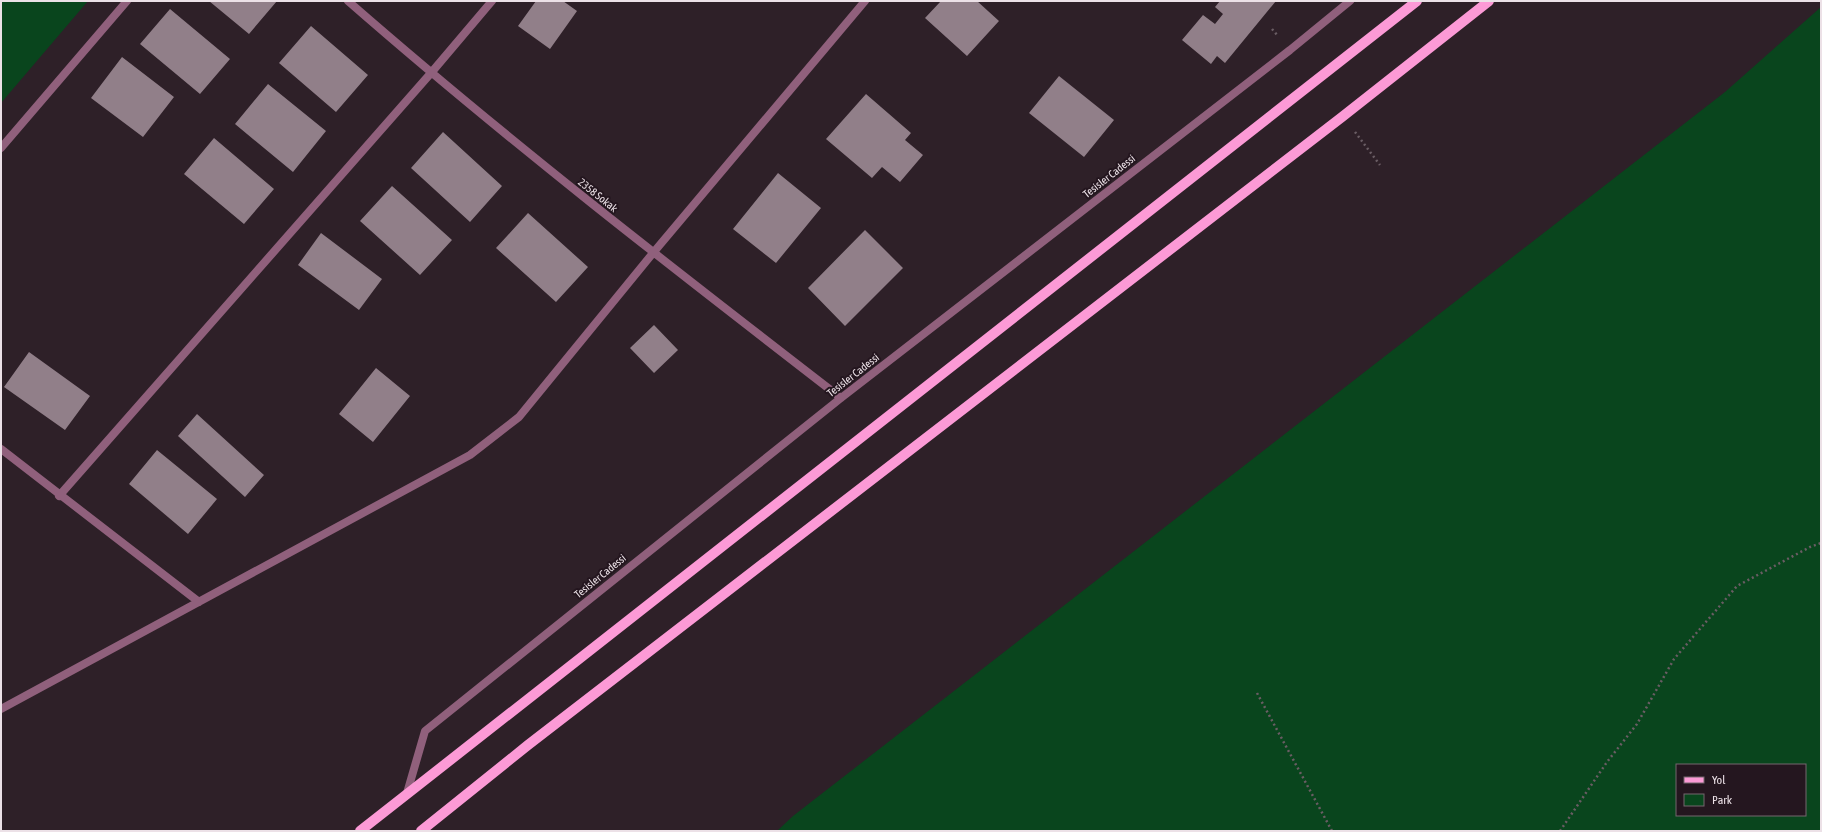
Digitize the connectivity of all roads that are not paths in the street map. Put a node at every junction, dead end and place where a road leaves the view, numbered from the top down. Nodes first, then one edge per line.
1 (127, 1) edge
2 (348, 1) edge
3 (492, 1) edge
4 (866, 1) edge
5 (1349, 1) edge
6 (1417, 1) edge
7 (1489, 1) edge
8 (431, 73) junction
9 (1, 148) edge
10 (653, 253) junction
11 (841, 398) junction
12 (1, 449) edge
13 (59, 496) junction
14 (198, 602) junction
15 (1, 709) edge
16 (408, 793) junction
17 (360, 831) edge
18 (421, 831) edge

1 - 9 street
2 - 8 street, 2358 Sokak
3 - 8 street
4 - 10 street
5 - 11 street, Tesisler Cadessi
6 - 16 main road
7 - 18 main road
8 - 10 street, 2358 Sokak
8 - 13 street
10 - 11 street, 2358 Sokak
10 - 14 street
11 - 16 street, Tesisler Cadessi
12 - 13 street
13 - 14 street
14 - 15 street
16 - 17 main road

